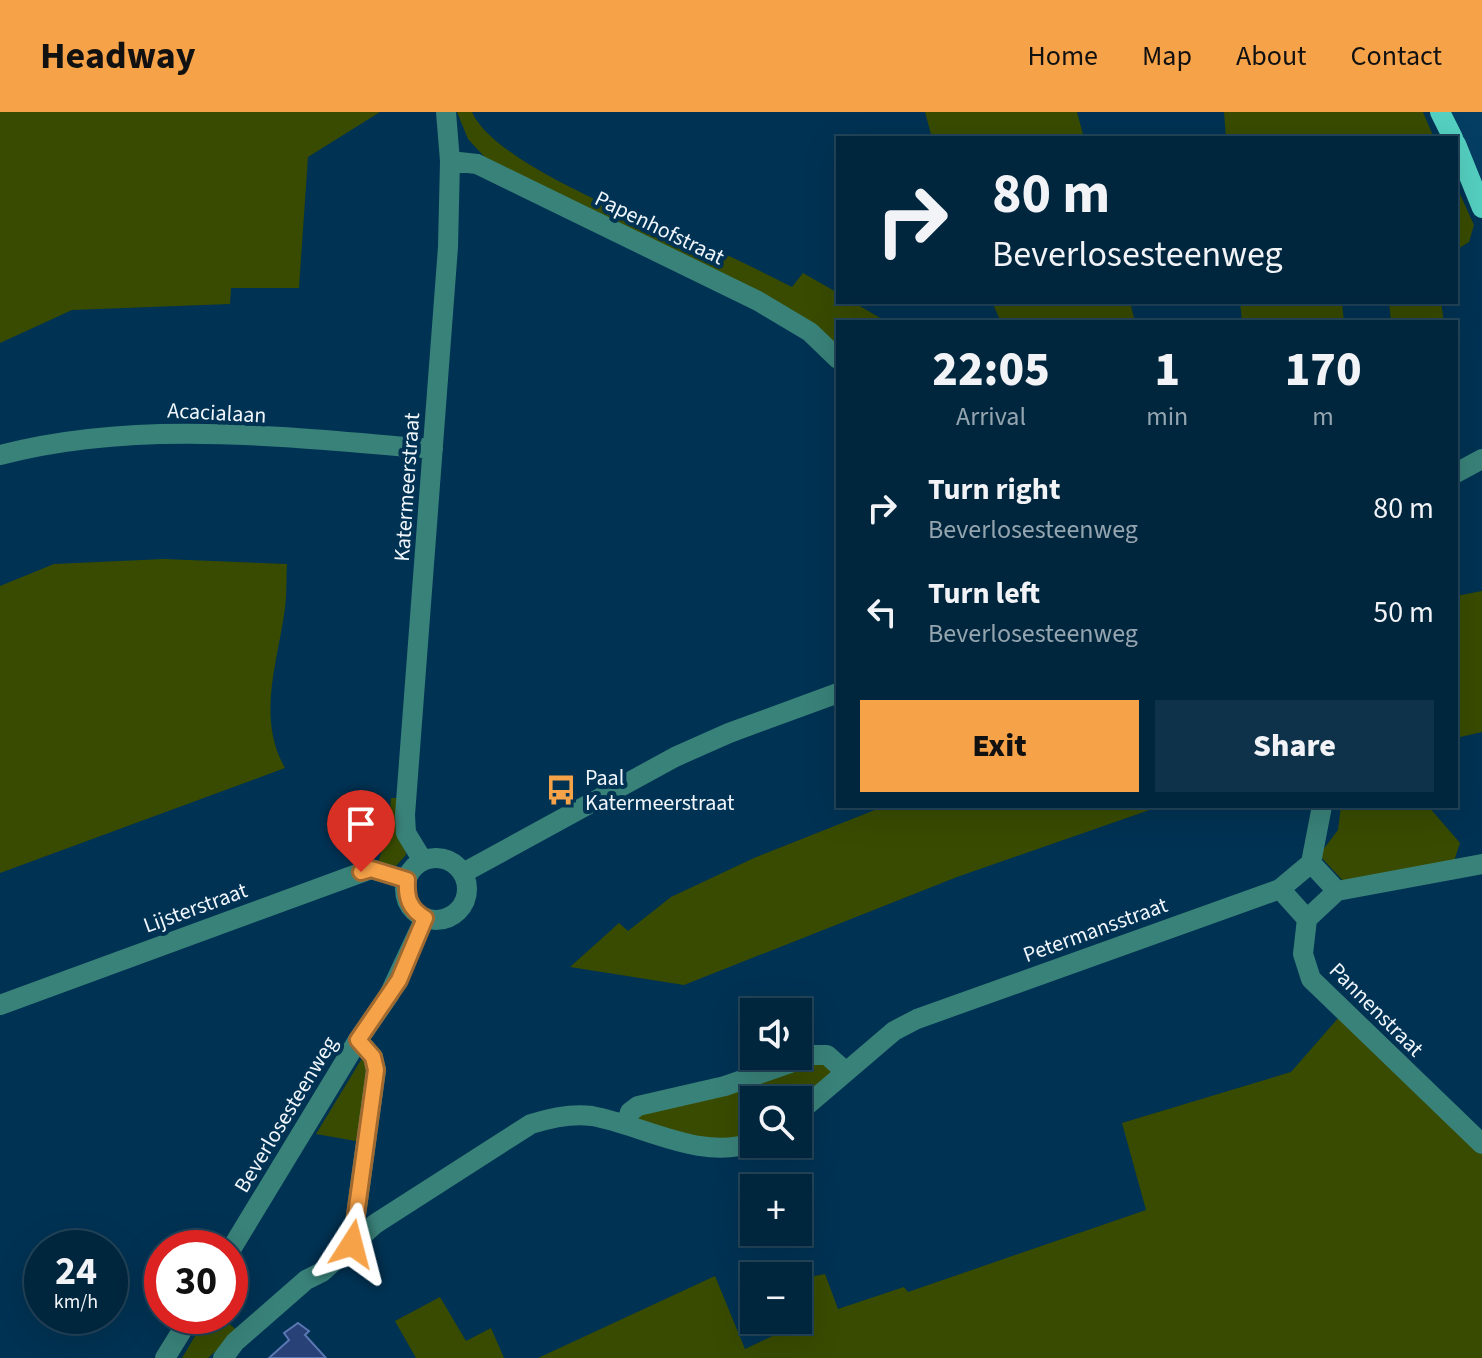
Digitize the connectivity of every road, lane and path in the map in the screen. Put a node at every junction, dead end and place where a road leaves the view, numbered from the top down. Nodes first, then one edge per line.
1 (446, 112) edge
2 (1440, 112) edge
3 (1452, 136) edge
4 (1458, 149) edge
5 (450, 161) junction
6 (1482, 208) edge
7 (836, 357) edge
8 (433, 449) junction
9 (0, 455) edge
10 (1482, 459) edge
11 (1482, 472) edge
12 (1458, 474) edge
13 (1458, 475) edge
14 (836, 694) edge
15 (1322, 808) edge
16 (423, 861) junction
17 (1311, 863) junction
18 (1482, 864) edge
19 (463, 873) junction
20 (407, 880) junction
21 (1280, 889) junction
22 (1337, 891) junction
23 (425, 918) junction
24 (1307, 919) junction
25 (0, 1005) edge
26 (358, 1040) junction
27 (846, 1072) junction
28 (812, 1101) edge
29 (626, 1125) junction
30 (1482, 1144) edge
31 (740, 1146) edge
32 (243, 1230) edge
33 (352, 1244) junction
34 (180, 1334) edge
35 (165, 1358) edge
36 (223, 1358) edge

1 - 5 street, Katermeerstraat
2 - 3 main road
4 - 6 main road
5 - 7 street, Papenhofstraat
5 - 8 street, Katermeerstraat
8 - 9 street, Acacialaan
8 - 16 street, Katermeerstraat
10 - 12 street
11 - 13 street
14 - 19 street
15 - 17 street
16 - 19 street
16 - 20 street
17 - 21 street, Petermansstraat
17 - 22 street
18 - 22 street
19 - 23 street
20 - 23 street
20 - 25 street, Lijsterstraat
21 - 24 street
21 - 27 street, Petermansstraat
22 - 24 street
23 - 26 street, Beverlosesteenweg
24 - 30 street, Pannenstraat
26 - 32 street, Beverlosesteenweg
26 - 33 street
27 - 28 street, Petermansstraat
27 - 29 street
29 - 31 street
29 - 33 street
33 - 36 street
34 - 35 street

